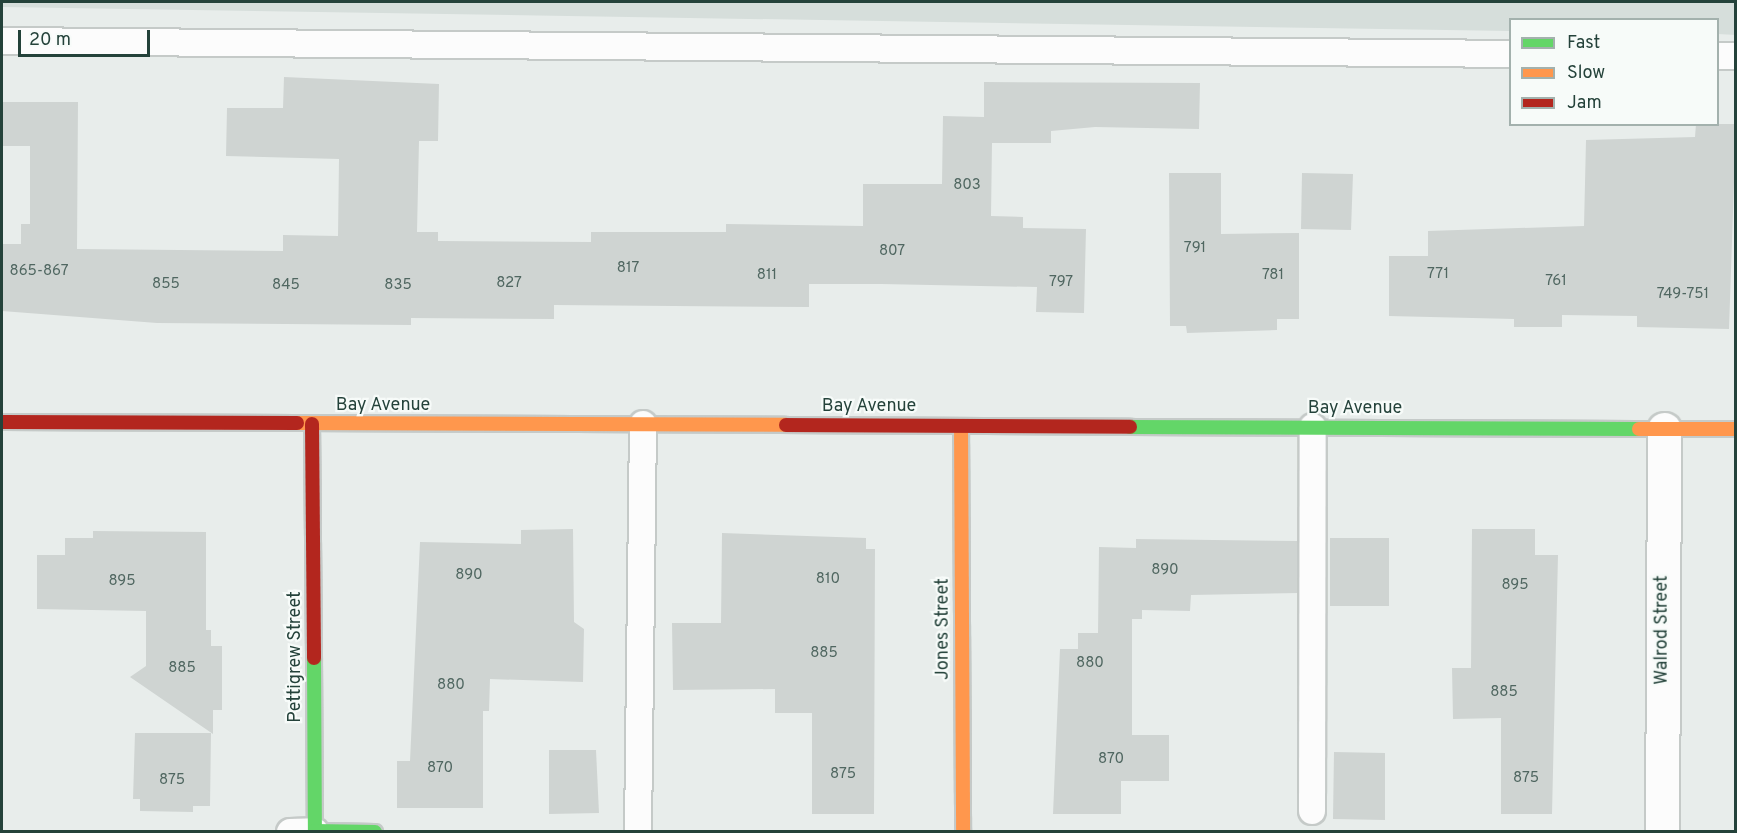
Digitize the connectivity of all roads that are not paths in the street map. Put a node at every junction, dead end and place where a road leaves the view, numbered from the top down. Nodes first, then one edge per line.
1 (2, 41) edge
2 (1509, 54) edge
3 (1719, 56) edge
4 (1736, 56) edge
5 (2, 423) edge
6 (312, 424) junction
7 (643, 424) junction
8 (962, 426) junction
9 (1313, 427) junction
10 (1664, 429) junction
11 (1736, 429) edge
12 (1312, 811) dead end
13 (290, 831) edge
14 (315, 831) edge
15 (375, 831) edge
16 (638, 831) edge
17 (963, 831) edge
18 (1662, 831) edge

1 - 2 lane
3 - 4 lane
5 - 6 street, Bay Avenue
6 - 7 street, Bay Avenue
6 - 14 street, Pettigrew Street
7 - 8 street, Bay Avenue
7 - 16 lane
8 - 9 street, Bay Avenue
8 - 17 street, Jones Street
9 - 10 street, Bay Avenue
9 - 12 lane
10 - 11 street, Bay Avenue
10 - 18 street, Walrod Street
13 - 14 lane
14 - 15 street

